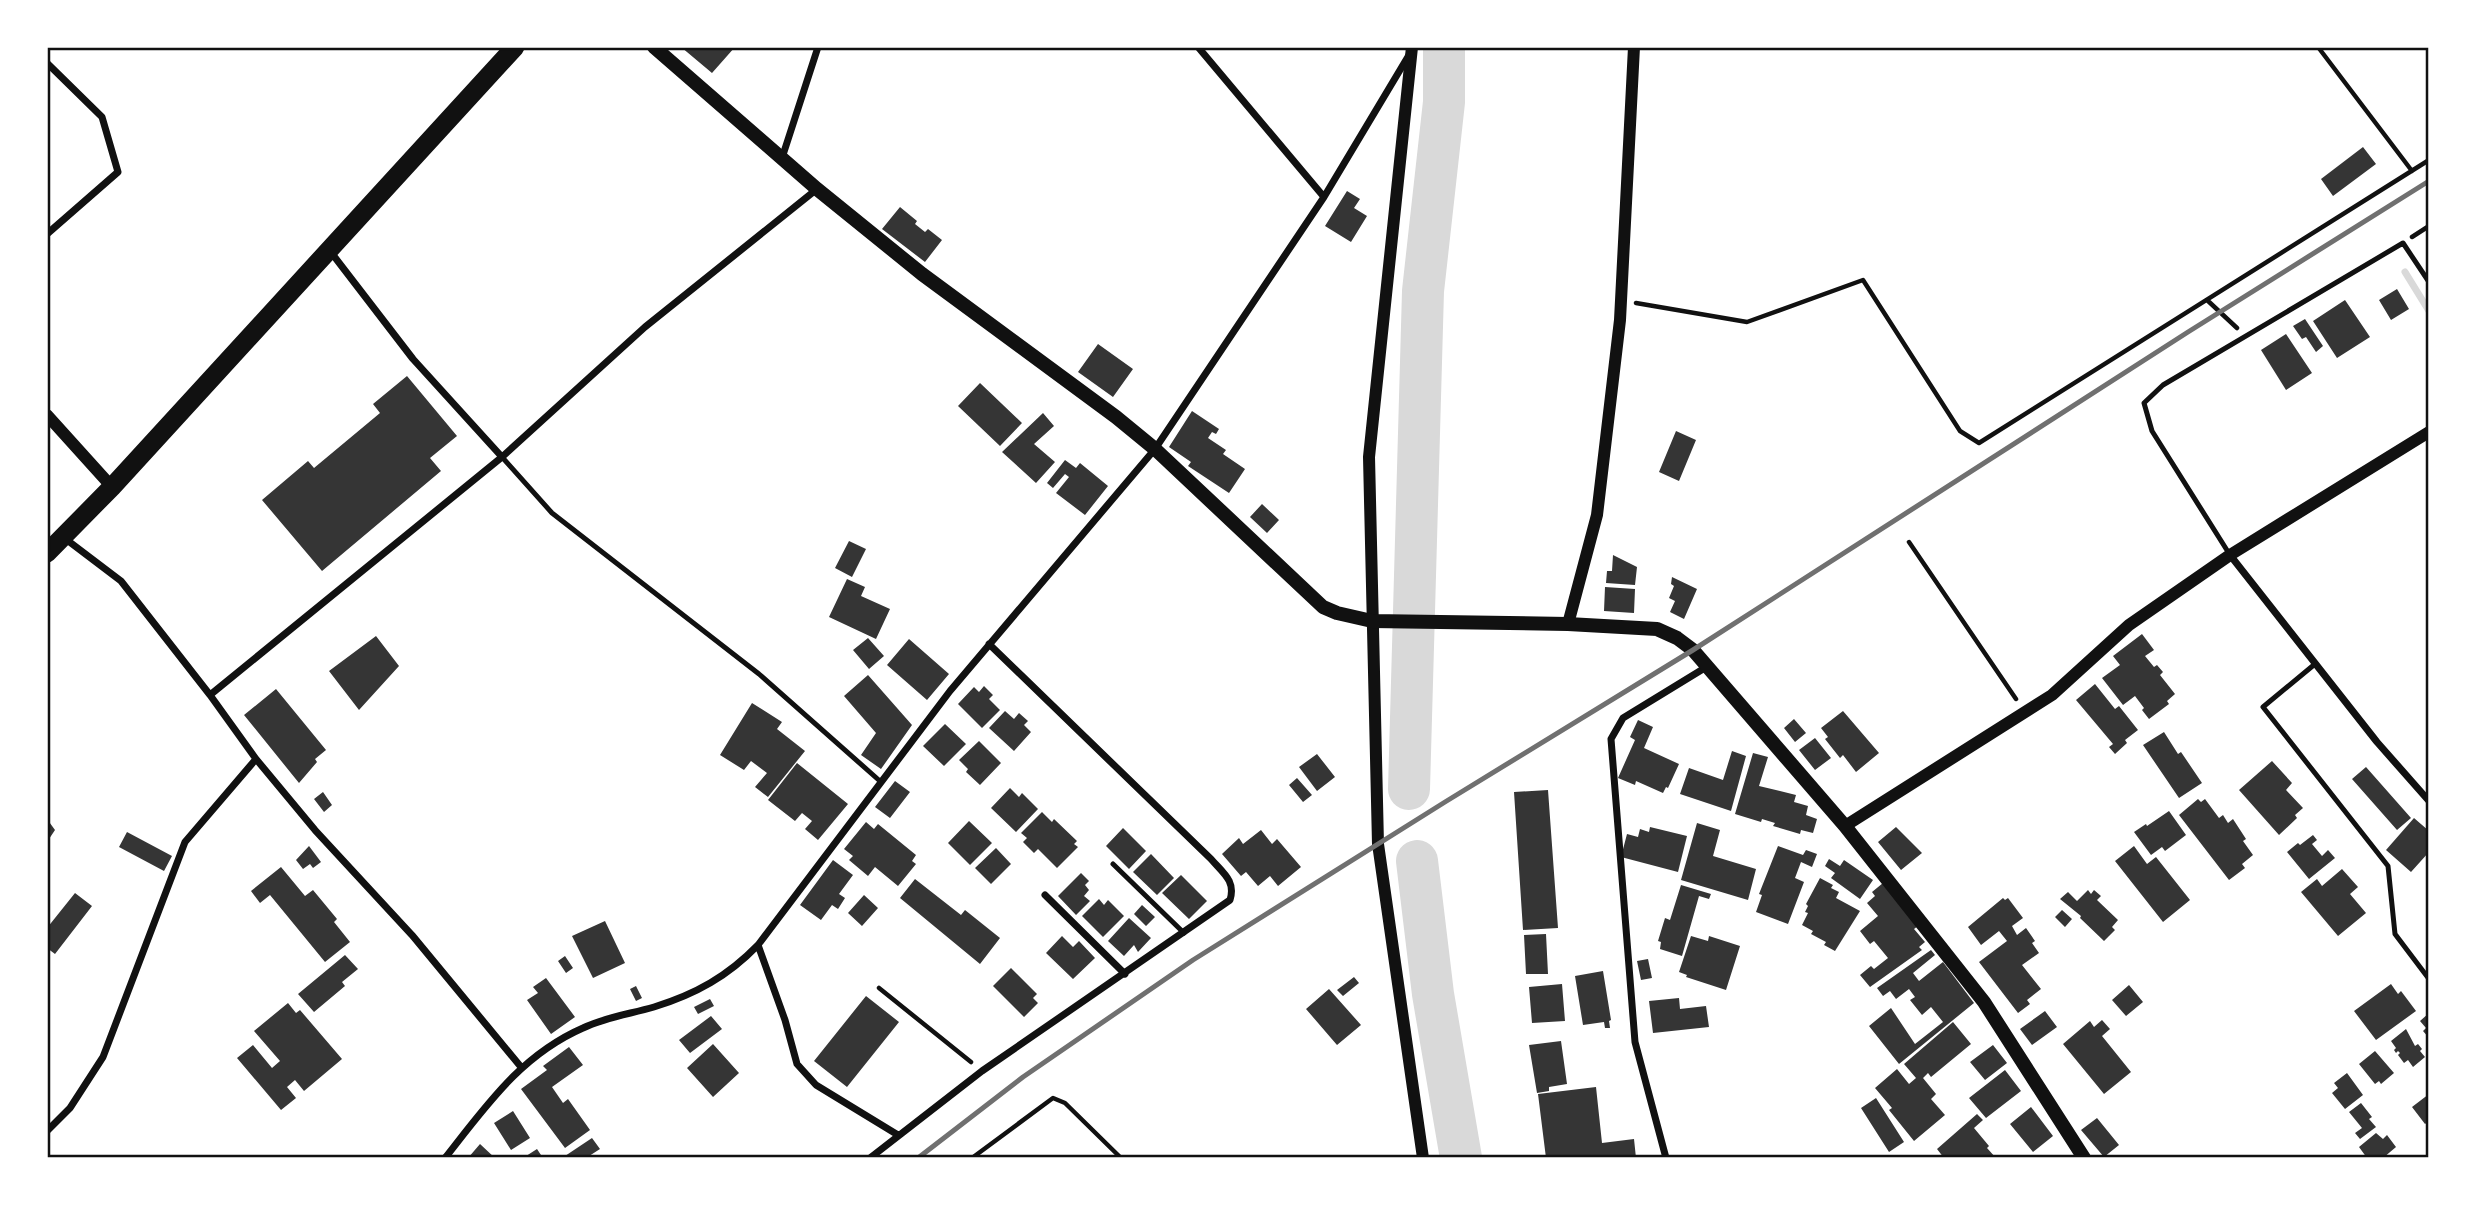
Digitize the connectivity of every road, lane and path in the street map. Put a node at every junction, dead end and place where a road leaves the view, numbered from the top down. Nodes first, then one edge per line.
1 (515, 47) edge
2 (654, 47) edge
3 (818, 47) edge
4 (1198, 47) edge
5 (1634, 47) edge
6 (2318, 47) edge
7 (1411, 49) edge
8 (47, 63) edge
9 (782, 159) junction
10 (2429, 160) edge
11 (2412, 170) junction
12 (817, 189) junction
13 (1324, 197) junction
14 (47, 234) edge
15 (328, 249) junction
16 (2429, 282) edge
17 (1622, 300) junction
18 (2207, 300) junction
19 (2246, 337) junction
20 (47, 415) edge
21 (2429, 432) edge
22 (1155, 449) junction
23 (502, 457) junction
24 (112, 487) junction
25 (63, 537) junction
26 (1909, 542) dead end
27 (47, 553) edge
28 (2230, 555) junction
29 (1372, 621) junction
30 (1568, 624) junction
31 (989, 644) junction
32 (2315, 664) junction
33 (1708, 666) junction
34 (210, 695) junction
35 (2024, 711) junction
36 (256, 759) junction
37 (881, 782) junction
38 (2429, 801) edge
39 (1845, 826) junction
40 (1113, 864) dead end
41 (1045, 895) dead end
42 (1184, 933) junction
43 (758, 945) junction
44 (1125, 974) junction
45 (2429, 979) edge
46 (879, 988) dead end
47 (521, 1067) junction
48 (982, 1071) junction
49 (47, 1131) edge
50 (898, 1135) junction
51 (445, 1158) edge
52 (870, 1158) edge
53 (972, 1158) edge
54 (1121, 1158) edge
55 (1423, 1158) edge
56 (1666, 1158) edge
57 (2084, 1158) edge

1 - 15 highway
2 - 9 main road
3 - 9 street
4 - 13 street
5 - 17 street
6 - 11 path
7 - 13 street
7 - 29 street
8 - 14 street
9 - 12 main road
10 - 11 path
11 - 18 path
12 - 22 main road
12 - 23 street
13 - 22 street
15 - 23 street
15 - 24 highway
16 - 19 lane
17 - 18 path
17 - 30 street
18 - 19 path
19 - 28 lane
20 - 24 street
21 - 28 street
22 - 29 main road
22 - 31 street
23 - 34 street
23 - 37 lane
24 - 25 highway
25 - 27 highway
25 - 34 street
26 - 35 path
28 - 32 street
28 - 35 street
29 - 30 main road
29 - 55 street
30 - 33 main road
31 - 37 street
31 - 42 street
32 - 38 street
32 - 45 lane
33 - 39 main road
33 - 56 street
34 - 36 street
35 - 39 street
36 - 47 street
36 - 49 street
37 - 43 street
39 - 57 main road
40 - 42 lane
41 - 44 street
42 - 44 street
43 - 47 street
43 - 50 street
44 - 48 street
46 - 48 path
47 - 51 street
48 - 50 street
50 - 52 street
53 - 54 path

